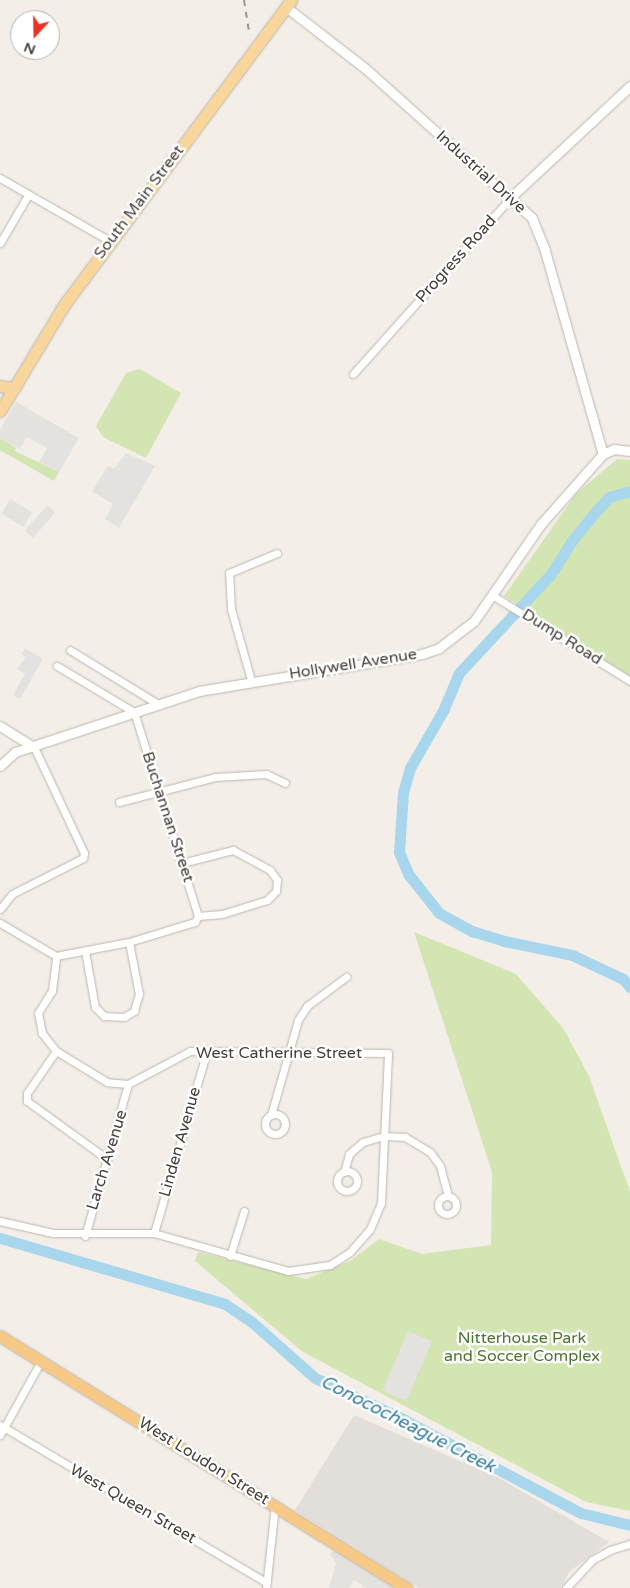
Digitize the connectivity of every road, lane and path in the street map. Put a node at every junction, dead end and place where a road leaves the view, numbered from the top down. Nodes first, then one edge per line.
1 (288, 3) edge
2 (630, 86) edge
3 (0, 178) edge
4 (28, 195) junction
5 (511, 197) junction
6 (110, 241) junction
7 (0, 243) edge
8 (353, 374) dead end
9 (16, 385) junction
10 (1, 387) edge
11 (8, 399) junction
12 (0, 411) edge
13 (630, 451) edge
14 (603, 454) junction
15 (277, 554) dead end
16 (492, 595) junction
17 (70, 650) dead end
18 (57, 666) dead end
19 (251, 680) junction
20 (630, 681) edge
21 (158, 704) junction
22 (134, 712) junction
23 (1, 730) edge
24 (34, 747) junction
25 (0, 766) edge
26 (285, 783) dead end
27 (159, 791) junction
28 (119, 802) dead end
29 (182, 863) junction
30 (0, 909) edge
31 (197, 919) junction
32 (1, 926) edge
33 (129, 942) junction
34 (85, 951) junction
35 (56, 956) junction
36 (346, 977) dead end
37 (207, 1050) junction
38 (56, 1051) junction
39 (289, 1052) junction
40 (128, 1084) junction
41 (271, 1115) dead end
42 (384, 1136) junction
43 (107, 1159) junction
44 (344, 1172) dead end
45 (448, 1196) dead end
46 (244, 1211) dead end
47 (0, 1222) edge
48 (154, 1233) junction
49 (85, 1236) junction
50 (230, 1256) junction
51 (0, 1336) edge
52 (41, 1361) junction
53 (1, 1429) edge
54 (275, 1505) junction
55 (630, 1544) edge
56 (267, 1585) edge
57 (407, 1588) edge
58 (566, 1588) edge

1 - 5 street, Industrial Drive
1 - 6 main road, South Main Street
2 - 5 street, Progress Road
3 - 4 street
4 - 6 street
4 - 7 street
5 - 8 street, Progress Road
5 - 14 street, Industrial Drive
6 - 9 main road, South Main Street
9 - 10 main road
9 - 11 main road, South Main Street
10 - 11 main road
11 - 12 main road, South Main Street
13 - 14 street
14 - 16 street, Hollywell Avenue
15 - 19 street
16 - 19 street, Hollywell Avenue
16 - 20 street, Dump Road
17 - 21 street
18 - 22 street
19 - 21 street, Hollywell Avenue
21 - 22 street, Hollywell Avenue
22 - 24 street, Hollywell Avenue
22 - 27 street, Buchannan Street
23 - 24 street
24 - 25 street, Hollywell Avenue
24 - 30 street
26 - 27 street
27 - 28 street
27 - 29 street, Buchannan Street
29 - 31 street, Buchannan Street
29 - 31 street
31 - 33 street
32 - 35 street
33 - 34 street
33 - 34 street
34 - 35 street
35 - 38 street
36 - 39 street
37 - 39 street, West Catherine Street
37 - 40 street, West Catherine Street
37 - 48 street, Linden Avenue
38 - 40 street
38 - 43 street
39 - 41 street
39 - 42 street, West Catherine Street
40 - 43 street, Larch Avenue
42 - 44 street
42 - 45 street
42 - 50 street
43 - 49 street, Larch Avenue
46 - 50 street
47 - 49 street
48 - 49 street
48 - 50 street
51 - 52 highway, West Loudon Street
52 - 53 street
52 - 54 highway, West Loudon Street
53 - 56 street, West Queen Street
54 - 56 street
54 - 57 highway, West Loudon Street
55 - 58 street

